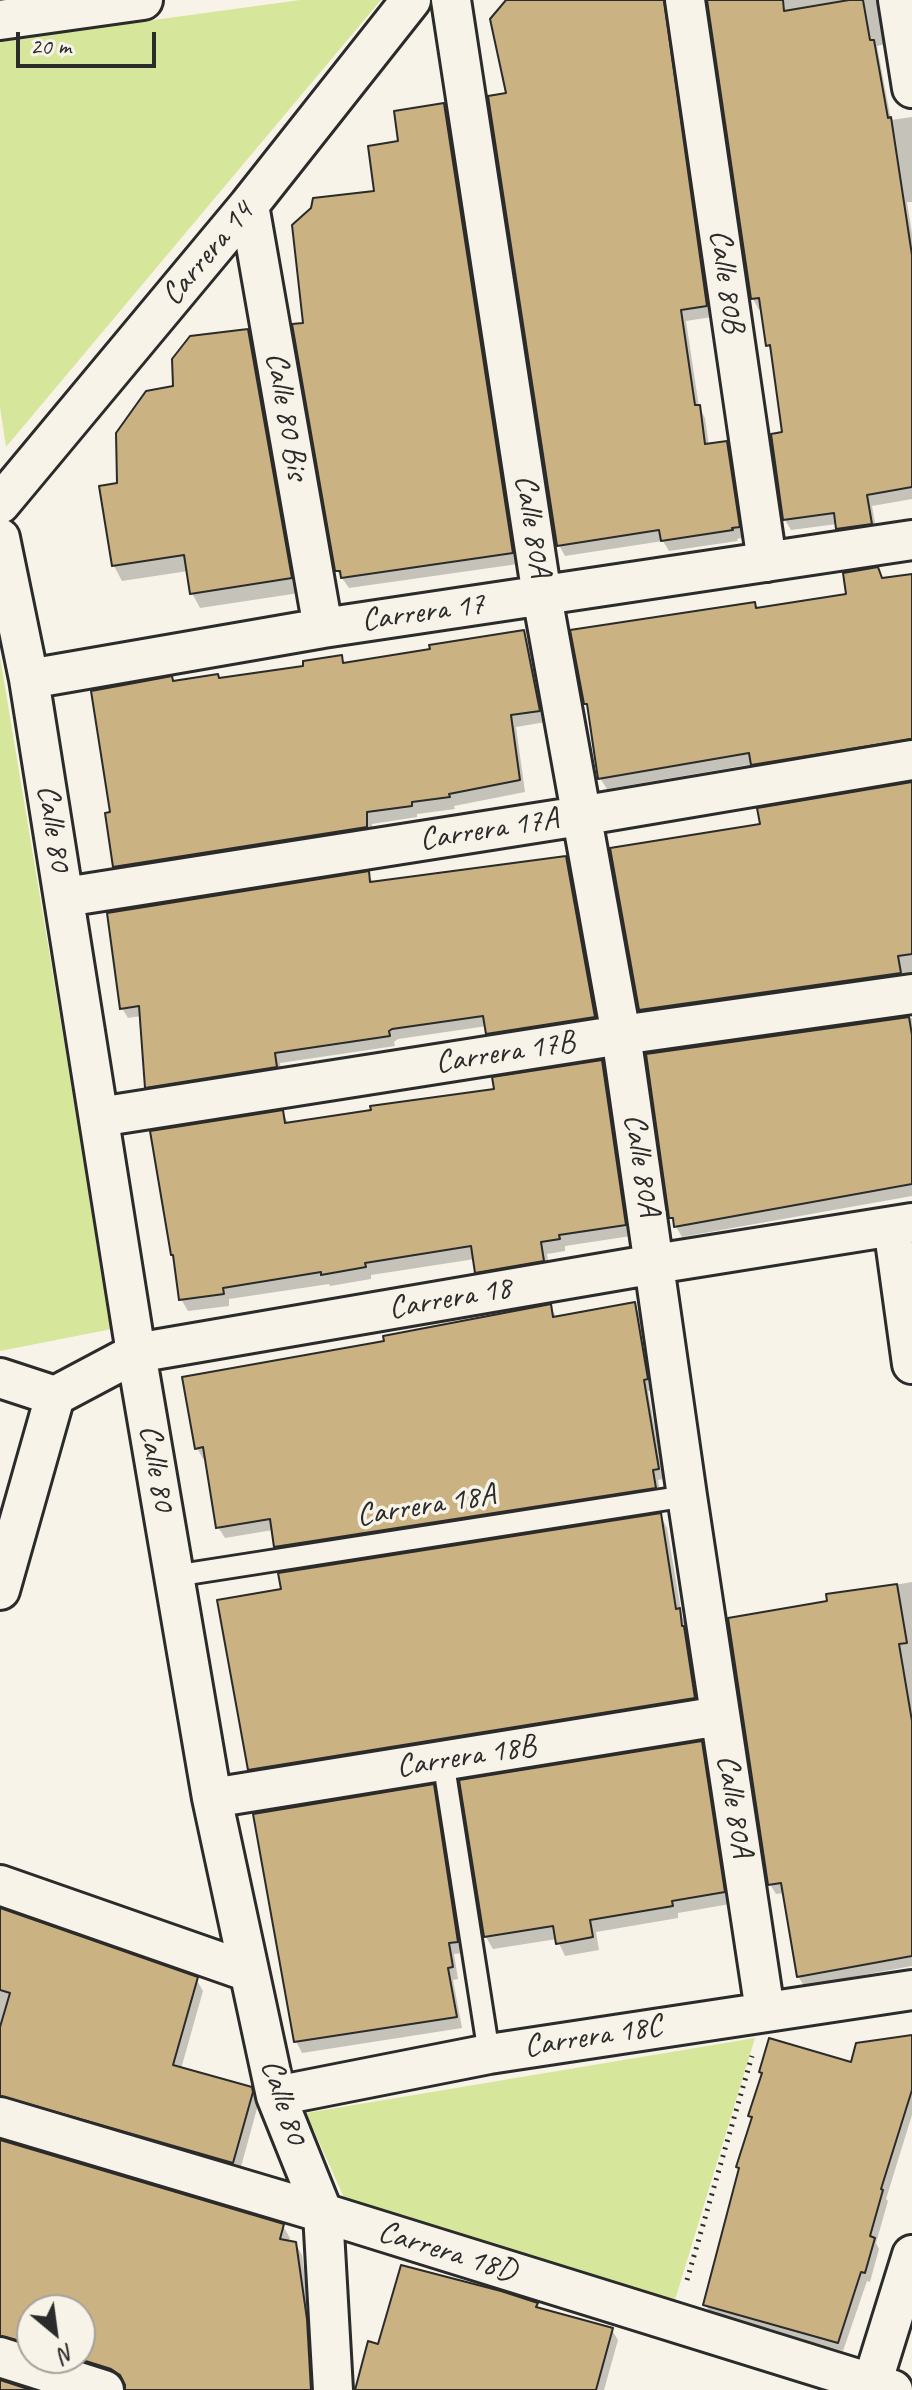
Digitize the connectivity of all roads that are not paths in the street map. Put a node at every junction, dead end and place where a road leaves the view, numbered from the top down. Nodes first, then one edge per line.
1 (143, 0) edge
2 (411, 0) edge
3 (451, 0) edge
4 (685, 0) edge
5 (898, 0) edge
6 (0, 20) edge
7 (912, 88) edge
8 (249, 205) junction
9 (0, 504) edge
10 (0, 538) edge
11 (912, 540) edge
12 (767, 562) junction
13 (542, 596) junction
14 (323, 628) junction
15 (29, 679) junction
16 (912, 760) edge
17 (580, 816) junction
18 (65, 897) junction
19 (912, 994) edge
20 (621, 1035) junction
21 (99, 1117) junction
22 (902, 1225) edge
23 (655, 1264) junction
24 (136, 1353) junction
25 (912, 1364) edge
26 (0, 1378) edge
27 (55, 1396) junction
28 (687, 1496) junction
29 (174, 1576) junction
30 (0, 1590) edge
31 (720, 1716) junction
32 (443, 1760) junction
33 (212, 1798) junction
34 (0, 1885) edge
35 (249, 1972) junction
36 (912, 1990) edge
37 (765, 2011) junction
38 (489, 2054) junction
39 (276, 2096) junction
40 (0, 2117) edge
41 (323, 2213) junction
42 (912, 2255) edge
43 (0, 2357) edge
44 (878, 2388) edge
45 (104, 2390) edge
46 (333, 2390) edge

1 - 6 street
2 - 8 street, Carrera 14
3 - 13 street, Calle 80A
4 - 12 street, Calle 80B
5 - 7 street
8 - 9 street, Carrera 14
8 - 14 street, Calle 80 Bis
10 - 15 street, Calle 80
11 - 12 street, Carrera 17
12 - 13 street, Carrera 17
13 - 14 street, Carrera 17
13 - 17 street, Calle 80A
14 - 15 street, Carrera 17
15 - 18 street, Calle 80
16 - 17 street, Carrera 17A
17 - 18 street, Carrera 17A
17 - 20 street, Calle 80A
18 - 21 street, Calle 80
19 - 20 street, Carrera 17B
20 - 21 street, Carrera 17B
20 - 23 street, Calle 80A
21 - 24 street, Calle 80
22 - 23 street, Carrera 18
22 - 25 street
23 - 24 street, Carrera 18
23 - 28 street, Calle 80A
24 - 27 street, Carrera 18
24 - 29 street, Calle 80
26 - 27 street
27 - 30 street
28 - 29 lane, Carrera 18A
28 - 31 street, Calle 80A
29 - 33 street, Calle 80
31 - 32 street, Carrera 18B
31 - 37 street, Calle 80A
32 - 33 street, Carrera 18B
32 - 38 lane
33 - 35 street, Calle 80
34 - 35 street
35 - 39 street, Calle 80
36 - 37 street, Carrera 18C
37 - 38 street, Carrera 18C
38 - 39 street, Carrera 18C
39 - 41 street, Calle 80
40 - 41 street, Carrera 18D
41 - 44 street, Carrera 18D
41 - 46 street, Calle 80
42 - 44 street
43 - 45 street

